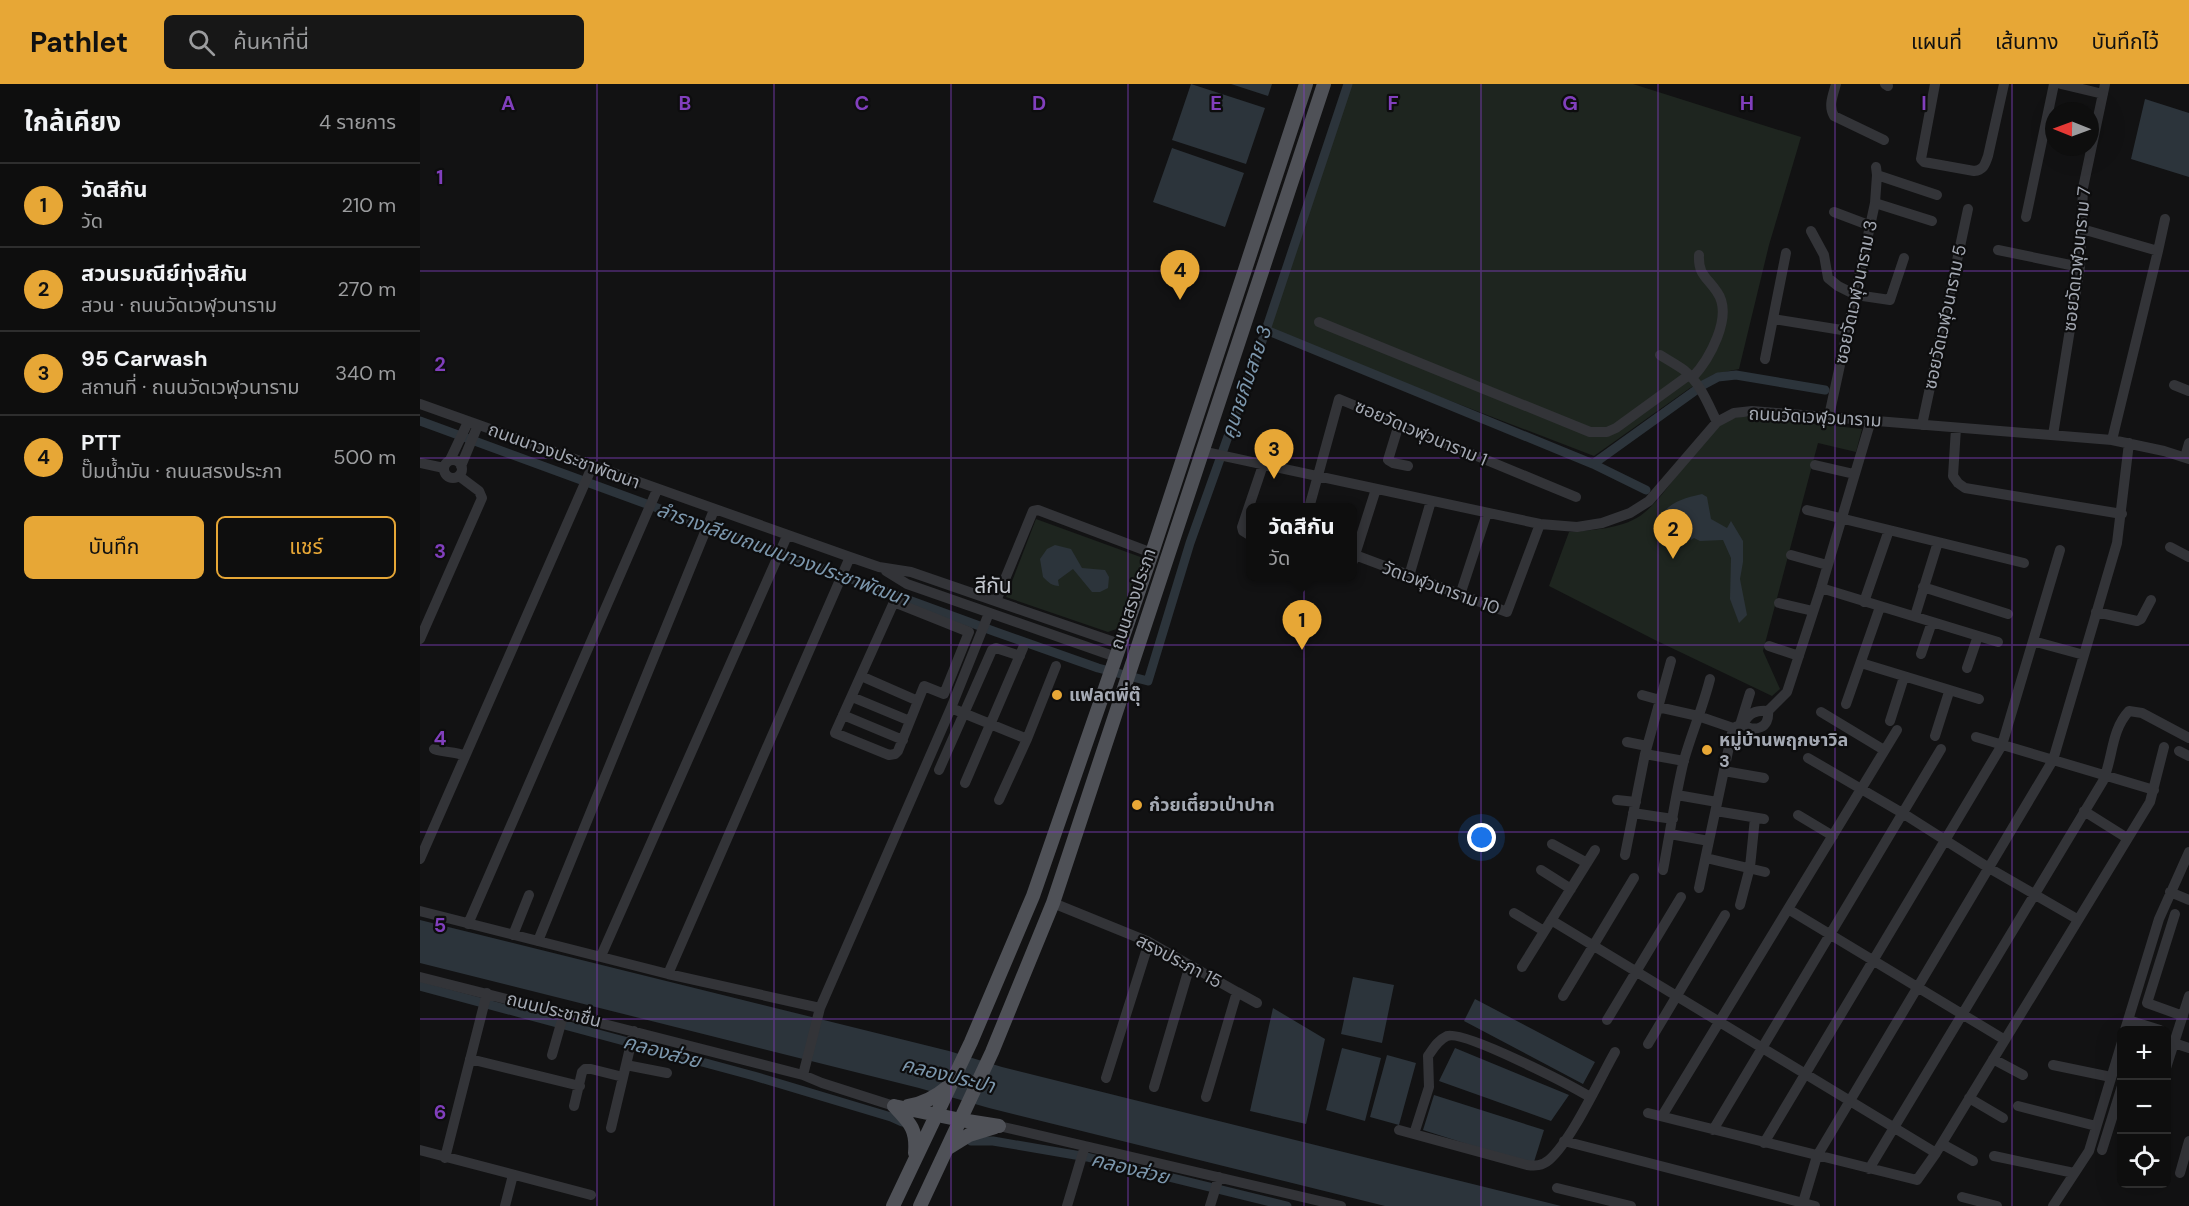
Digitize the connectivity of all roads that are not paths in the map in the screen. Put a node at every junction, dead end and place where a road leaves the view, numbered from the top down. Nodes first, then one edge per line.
1 (1306, 84) edge
2 (1324, 84) edge
3 (1836, 84) edge
4 (1935, 84) edge
5 (2004, 84) edge
6 (2054, 84) edge
7 (2061, 84) edge
8 (2104, 89) edge
9 (1884, 140) dead end
10 (1937, 195) dead end
11 (1875, 203) junction
12 (1968, 209) dead end
13 (1834, 213) dead end
14 (2026, 217) dead end
15 (2165, 219) dead end
16 (1932, 221) dead end
17 (1871, 226) junction
18 (2082, 229) junction
19 (1811, 231) dead end
20 (1998, 250) dead end
21 (2158, 251) junction
22 (1786, 253) dead end
23 (1699, 255) dead end
24 (1904, 258) dead end
25 (2080, 267) junction
26 (1857, 295) junction
27 (1773, 319) junction
28 (1318, 322) dead end
29 (1848, 331) junction
30 (1660, 356) dead end
31 (1765, 359) dead end
32 (1692, 378) junction
33 (2174, 385) dead end
34 (2189, 391) edge
35 (420, 404) edge
36 (1829, 416) junction
37 (1871, 420) junction
38 (1717, 422) junction
39 (473, 424) junction
40 (1399, 424) junction
41 (1922, 424) junction
42 (1956, 428) junction
43 (2053, 435) junction
44 (466, 440) junction
45 (2112, 440) junction
46 (2129, 443) junction
47 (2189, 443) edge
48 (1207, 452) junction
49 (2187, 458) edge
50 (420, 463) edge
51 (447, 464) junction
52 (1263, 465) junction
53 (1815, 465) dead end
54 (1408, 466) dead end
55 (460, 471) junction
56 (1854, 474) junction
57 (588, 476) junction
58 (1317, 476) junction
59 (1376, 489) junction
60 (656, 493) junction
61 (1576, 497) dead end
62 (1431, 501) junction
63 (1250, 503) edge
64 (1310, 503) edge
65 (714, 510) junction
66 (1807, 510) dead end
67 (1487, 513) junction
68 (1246, 514) edge
69 (2122, 514) junction
70 (1840, 519) junction
71 (1540, 524) junction
72 (1889, 530) junction
73 (1246, 533) edge
74 (785, 541) junction
75 (1938, 542) junction
76 (2170, 547) dead end
77 (1357, 549) edge
78 (2060, 550) dead end
79 (1152, 552) junction
80 (1791, 555) dead end
81 (850, 557) junction
82 (2189, 557) edge
83 (1357, 559) edge
84 (2024, 563) dead end
85 (1827, 565) junction
86 (879, 567) junction
87 (1408, 576) junction
88 (1923, 587) junction
89 (1821, 588) junction
90 (1460, 595) junction
91 (2151, 600) dead end
92 (996, 601) junction
93 (1864, 602) junction
94 (1779, 603) dead end
95 (1880, 607) junction
96 (1813, 611) junction
97 (2096, 612) junction
98 (989, 614) junction
99 (2008, 614) dead end
100 (1915, 616) junction
101 (1932, 621) junction
102 (1978, 636) junction
103 (420, 639) edge
104 (2033, 641) junction
105 (1998, 642) dead end
106 (1769, 646) dead end
107 (1921, 654) dead end
108 (2084, 655) junction
109 (1799, 656) junction
110 (1132, 660) junction
111 (1671, 661) dead end
112 (1114, 662) junction
113 (1861, 663) junction
114 (1056, 666) dead end
115 (1968, 668) dead end
116 (861, 676) junction
117 (1904, 677) junction
118 (1710, 679) dead end
119 (1949, 692) junction
120 (1750, 693) dead end
121 (1642, 695) dead end
122 (852, 697) junction
123 (1979, 699) dead end
124 (918, 701) junction
125 (1659, 704) junction
126 (1846, 704) dead end
127 (951, 708) junction
128 (1770, 710) junction
129 (1821, 712) dead end
130 (964, 714) junction
131 (843, 715) junction
132 (1698, 716) junction
133 (910, 721) junction
134 (989, 724) junction
135 (1738, 726) junction
136 (1935, 736) dead end
137 (1976, 737) dead end
138 (2189, 738) edge
139 (1027, 739) junction
140 (903, 740) junction
141 (1627, 742) dead end
142 (2002, 745) junction
143 (2164, 747) dead end
144 (434, 749) dead end
145 (1941, 749) dead end
146 (1646, 750) junction
147 (1884, 750) junction
148 (465, 756) junction
149 (1808, 758) dead end
150 (2053, 760) junction
151 (1684, 761) junction
152 (939, 770) dead end
153 (1724, 771) junction
154 (2105, 775) junction
155 (1764, 778) dead end
156 (965, 783) dead end
157 (1072, 784) junction
158 (1090, 789) junction
159 (1861, 790) junction
160 (2154, 790) junction
161 (1677, 795) junction
162 (999, 800) dead end
163 (1617, 800) dead end
164 (1716, 806) junction
165 (1635, 807) junction
166 (2084, 811) junction
167 (1904, 814) junction
168 (1798, 815) dead end
169 (1673, 819) junction
170 (1670, 834) junction
171 (1833, 836) junction
172 (2127, 838) junction
173 (1709, 841) junction
174 (1944, 841) junction
175 (1552, 844) dead end
176 (1595, 850) dead end
177 (2189, 852) edge
178 (1625, 855) dead end
179 (1706, 858) junction
180 (420, 859) edge
181 (1587, 863) junction
182 (1750, 867) junction
183 (1989, 868) junction
184 (1541, 870) dead end
185 (1663, 870) dead end
186 (1765, 872) dead end
187 (1634, 878) dead end
188 (1699, 888) dead end
189 (1571, 889) junction
190 (2170, 892) junction
191 (2034, 894) junction
192 (529, 895) dead end
193 (1681, 897) dead end
194 (2189, 900) edge
195 (1053, 903) junction
196 (1740, 905) dead end
197 (1788, 909) junction
198 (420, 911) edge
199 (1514, 913) dead end
200 (2175, 914) dead end
201 (1725, 915) dead end
202 (2077, 919) junction
203 (1551, 921) junction
204 (468, 924) junction
205 (1544, 932) junction
206 (1831, 934) junction
207 (513, 935) junction
208 (538, 941) junction
209 (1149, 942) junction
210 (1593, 946) junction
211 (601, 957) junction
212 (1874, 960) junction
213 (1190, 965) junction
214 (1522, 967) dead end
215 (1636, 972) junction
216 (668, 974) junction
217 (420, 977) edge
218 (1918, 987) junction
219 (1237, 992) junction
220 (1677, 995) junction
221 (1563, 996) dead end
222 (2189, 996) edge
223 (485, 999) junction
224 (1257, 1003) dead end
225 (818, 1012) junction
226 (1962, 1014) junction
227 (2183, 1016) junction
228 (562, 1020) junction
229 (1607, 1020) dead end
230 (1720, 1022) junction
231 (2127, 1025) edge
232 (2171, 1037) edge
233 (633, 1038) junction
234 (2005, 1040) junction
235 (2171, 1042) edge
236 (1648, 1044) dead end
237 (969, 1048) junction
238 (1762, 1048) junction
239 (2189, 1048) edge
240 (1615, 1052) dead end
241 (552, 1055) dead end
242 (990, 1056) junction
243 (2117, 1056) edge
244 (470, 1059) junction
245 (1993, 1059) junction
246 (626, 1065) junction
247 (2053, 1065) dead end
248 (667, 1073) dead end
249 (1805, 1074) junction
250 (802, 1075) junction
251 (2023, 1075) dead end
252 (623, 1077) junction
253 (2111, 1077) junction
254 (1106, 1078) dead end
255 (580, 1086) junction
256 (1154, 1087) dead end
257 (945, 1092) junction
258 (1206, 1097) dead end
259 (1590, 1097) junction
260 (1970, 1098) junction
261 (2117, 1099) edge
262 (1849, 1101) junction
263 (973, 1105) junction
264 (574, 1106) dead end
265 (894, 1106) junction
266 (2018, 1106) dead end
267 (1648, 1113) dead end
268 (937, 1115) junction
269 (1662, 1116) junction
270 (2002, 1118) dead end
271 (960, 1120) junction
272 (2096, 1125) junction
273 (999, 1126) junction
274 (1893, 1127) junction
275 (611, 1128) dead end
276 (1399, 1130) dead end
277 (1713, 1130) junction
278 (1414, 1134) junction
279 (1564, 1141) junction
280 (2189, 1141) edge
281 (1764, 1143) junction
282 (948, 1148) junction
283 (1939, 1149) junction
284 (420, 1150) edge
285 (2102, 1150) dead end
286 (1084, 1152) junction
287 (1816, 1156) junction
288 (1994, 1156) dead end
289 (445, 1158) junction
290 (914, 1161) junction
291 (1973, 1161) dead end
292 (1869, 1169) junction
293 (936, 1171) junction
294 (2074, 1173) junction
295 (2180, 1173) dead end
296 (513, 1175) junction
297 (1217, 1185) junction
298 (1557, 1188) dead end
299 (591, 1195) dead end
300 (1962, 1197) dead end
301 (1305, 1202) edge
302 (1803, 1204) edge
303 (505, 1206) edge
304 (893, 1206) edge
305 (920, 1206) edge
306 (1067, 1206) edge
307 (1210, 1206) edge
308 (1341, 1206) edge
309 (1631, 1206) edge
310 (1815, 1206) edge
311 (1997, 1206) edge
312 (2053, 1206) edge

1 - 79 main road, ถนนสรงประภา
2 - 48 main road, ถนนสรงประภา
3 - 9 street
4 - 5 street
6 - 14 street
7 - 8 street
8 - 18 street, ซอยวัดเวฬุวนาราม 7
10 - 11 street, ซอยวัดเวฬุวนาราม 3
11 - 16 street
11 - 17 street, ซอยวัดเวฬุวนาราม 3
12 - 41 street, ซอยวัดเวฬุวนาราม 5
13 - 17 street
15 - 21 street
17 - 26 street, ซอยวัดเวฬุวนาราม 3
18 - 21 street
18 - 25 street, ซอยวัดเวฬุวนาราม 7
19 - 26 street
20 - 25 street
21 - 45 street
22 - 27 street
23 - 32 street
24 - 26 street
25 - 43 street, ซอยวัดเวฬุวนาราม 7
26 - 29 street, ซอยวัดเวฬุวนาราม 3
27 - 29 street
27 - 31 street
28 - 32 street
29 - 36 street, ซอยวัดเวฬุวนาราม 3
30 - 32 street
32 - 38 street
33 - 34 street
35 - 39 street, ถนนนาวงประชาพัฒนา
36 - 37 street, ถนนวัดเวฬุวนาราม
36 - 38 street, ถนนวัดเวฬุวนาราม
37 - 41 street, ถนนวัดเวฬุวนาราม
37 - 56 street
38 - 71 street, ถนนวัดเวฬุวนาราม
39 - 44 street
39 - 57 street, ถนนนาวงประชาพัฒนา
40 - 54 street
40 - 58 street, ซอยวัดเวฬุวนาราม 1
40 - 61 street, ซอยวัดเวฬุวนาราม 1
41 - 42 street, ถนนวัดเวฬุวนาราม
42 - 43 street, ถนนวัดเวฬุวนาราม
42 - 69 street
43 - 45 street, ถนนวัดเวฬุวนาราม
44 - 51 street
44 - 55 street
45 - 46 street, ถนนวัดเวฬุวนาราม
46 - 49 street, ถนนวัดเวฬุวนาราม
46 - 69 street
47 - 49 street
48 - 52 street, ถนนวัดเวฬุวนาราม
48 - 110 main road, ถนนสรงประภา
50 - 51 street
51 - 55 street
51 - 55 street
52 - 58 street, ถนนวัดเวฬุวนาราม
52 - 63 street
53 - 56 street
55 - 103 street
56 - 70 street
57 - 60 street, ถนนนาวงประชาพัฒนา
57 - 148 street
58 - 59 street, ถนนวัดเวฬุวนาราม
58 - 64 street
59 - 62 street, ถนนวัดเวฬุวนาราม
59 - 77 street
60 - 65 street, ถนนนาวงประชาพัฒนา
60 - 204 street
62 - 67 street, ถนนวัดเวฬุวนาราม
62 - 87 street
65 - 74 street, ถนนนาวงประชาพัฒนา
65 - 208 street
66 - 70 street
67 - 71 street, ถนนวัดเวฬุวนาราม
67 - 90 street
68 - 73 street
69 - 97 street
70 - 72 street
70 - 85 street
71 - 90 street, วัดเวฬุวนาราม 10
72 - 75 street
72 - 93 street
74 - 81 street, ถนนนาวงประชาพัฒนา
74 - 211 street
75 - 84 street
75 - 88 street
76 - 82 street
78 - 104 street
79 - 92 street
79 - 112 main road, ถนนสรงประภา
80 - 85 street
81 - 86 street, ถนนนาวงประชาพัฒนา
81 - 216 street
83 - 87 street, วัดเวฬุวนาราม 10
85 - 89 street
86 - 92 street, ถนนนาวงประชาพัฒนา
86 - 98 street, ถนนนาวงประชาพัฒนา
87 - 90 street, วัดเวฬุวนาราม 10
88 - 99 street
88 - 100 street
89 - 93 street
89 - 96 street
91 - 97 street
92 - 112 street, ถนนนาวงประชาพัฒนา
93 - 95 street
94 - 96 street
95 - 100 street
95 - 113 street
96 - 109 street
97 - 108 street
98 - 112 street, ถนนนาวงประชาพัฒนา
98 - 127 street
100 - 101 street
101 - 102 street
101 - 107 street
102 - 105 street
102 - 115 street
104 - 108 street
104 - 142 street
106 - 109 street
108 - 150 street
109 - 128 street
110 - 112 main road
110 - 158 main road, ถนนสรงประภา
111 - 125 street
112 - 157 main road, ถนนสรงประภา
113 - 117 street
113 - 126 street
114 - 139 street
116 - 122 street
116 - 124 street
116 - 124 street
117 - 119 street
117 - 147 street
118 - 132 street
119 - 123 street
119 - 136 street
120 - 135 street
121 - 125 street
122 - 131 street
122 - 133 street
124 - 133 street
125 - 132 street
125 - 146 street
127 - 130 street
127 - 225 street
128 - 135 street
128 - 135 street
129 - 147 street
130 - 134 street
130 - 134 street
130 - 152 street
131 - 140 street
131 - 140 street
132 - 135 street
132 - 151 street
133 - 140 street
134 - 139 street
134 - 156 street
135 - 153 street
137 - 142 street
138 - 154 street
139 - 162 street
141 - 146 street
142 - 150 street
142 - 174 street
143 - 160 street
144 - 148 street
145 - 167 street
146 - 151 street
146 - 165 street
147 - 159 street
148 - 180 street
149 - 159 street
150 - 154 street
150 - 183 street
151 - 161 street
153 - 155 street
153 - 164 street
154 - 160 street
154 - 166 street
157 - 158 main road
157 - 237 main road, ถนนสรงประภา
158 - 195 main road, ถนนสรงประภา
159 - 167 street
159 - 171 street
160 - 172 street
161 - 164 street
161 - 169 street
163 - 165 street
164 - 173 street
164 - 182 street
165 - 169 street
165 - 178 street
166 - 172 street
166 - 191 street
167 - 174 street
167 - 206 street
168 - 171 street
169 - 170 street
170 - 173 street
170 - 185 street
171 - 197 street
172 - 202 street
173 - 179 street
174 - 183 street
174 - 212 street
175 - 181 street
176 - 181 street
177 - 190 street
179 - 182 street
179 - 188 street
181 - 189 street
182 - 186 street
182 - 196 street
183 - 191 street
183 - 218 street
184 - 189 street
187 - 210 street
189 - 203 street
190 - 194 street
190 - 231 street
191 - 202 street
191 - 226 street
192 - 207 street
193 - 215 street
195 - 209 street, สรงประภา 15
195 - 242 main road, ถนนสรงประภา
197 - 206 street
197 - 230 street
198 - 204 street
199 - 205 street
200 - 227 street
201 - 220 street
202 - 234 street
203 - 205 street
203 - 210 street
204 - 207 street
205 - 214 street
206 - 212 street
206 - 238 street
207 - 208 street
208 - 211 street
209 - 213 street, สรงประภา 15
209 - 254 street
210 - 215 street
210 - 221 street
211 - 216 street
212 - 218 street
212 - 249 street
213 - 219 street, สรงประภา 15
213 - 256 street
215 - 220 street
215 - 229 street
216 - 225 street
217 - 223 street, ถนนประชาชื่น
218 - 226 street
218 - 262 street
219 - 224 street
219 - 258 street, สรงประภา 15
220 - 230 street
220 - 236 street
222 - 227 street
223 - 228 street, ถนนประชาชื่น
223 - 244 street
225 - 250 street
226 - 234 street
226 - 274 street
227 - 232 street
228 - 233 street, ถนนประชาชื่น
228 - 241 street
230 - 238 street
230 - 269 street
233 - 246 street
233 - 250 street, ถนนประชาชื่น
234 - 245 street
235 - 239 street
237 - 242 main road
237 - 257 main road, ถนนสรงประภา
238 - 249 street
238 - 277 street
240 - 259 street
242 - 263 main road, ถนนสรงประภา
243 - 253 street
244 - 255 street
244 - 289 street
245 - 251 street
245 - 260 street
246 - 248 street
246 - 252 street
247 - 253 street
249 - 262 street
249 - 281 street
250 - 265 street, ถนนประชาชื่น
252 - 255 street
252 - 275 street
253 - 272 street
255 - 264 street
257 - 265 main road
257 - 268 main road, ถนนสรงประภา
259 - 278 street
259 - 279 street
260 - 270 street
260 - 283 street
261 - 285 street
262 - 274 street
262 - 287 street
263 - 271 main road
263 - 273 main road
265 - 268 main road
265 - 290 main road
266 - 272 street
267 - 269 street
268 - 271 main road
268 - 290 main road, ถนนสรงประภา
269 - 277 street
271 - 273 main road
271 - 282 main road
272 - 294 street
273 - 282 main road
273 - 286 street
274 - 283 street
274 - 292 street
276 - 278 street
277 - 281 street
278 - 279 street
279 - 302 street
280 - 295 street
281 - 287 street
282 - 293 main road
283 - 291 street
283 - 292 street
284 - 289 street
286 - 297 street
286 - 306 street
287 - 292 street
287 - 302 street
288 - 294 street
289 - 296 street
290 - 293 main road
290 - 304 main road, ถนนสรงประภา
293 - 305 main road
294 - 312 street
296 - 299 street
296 - 303 street
297 - 301 street
297 - 307 street
298 - 309 street
300 - 311 street
301 - 308 street
302 - 310 street

